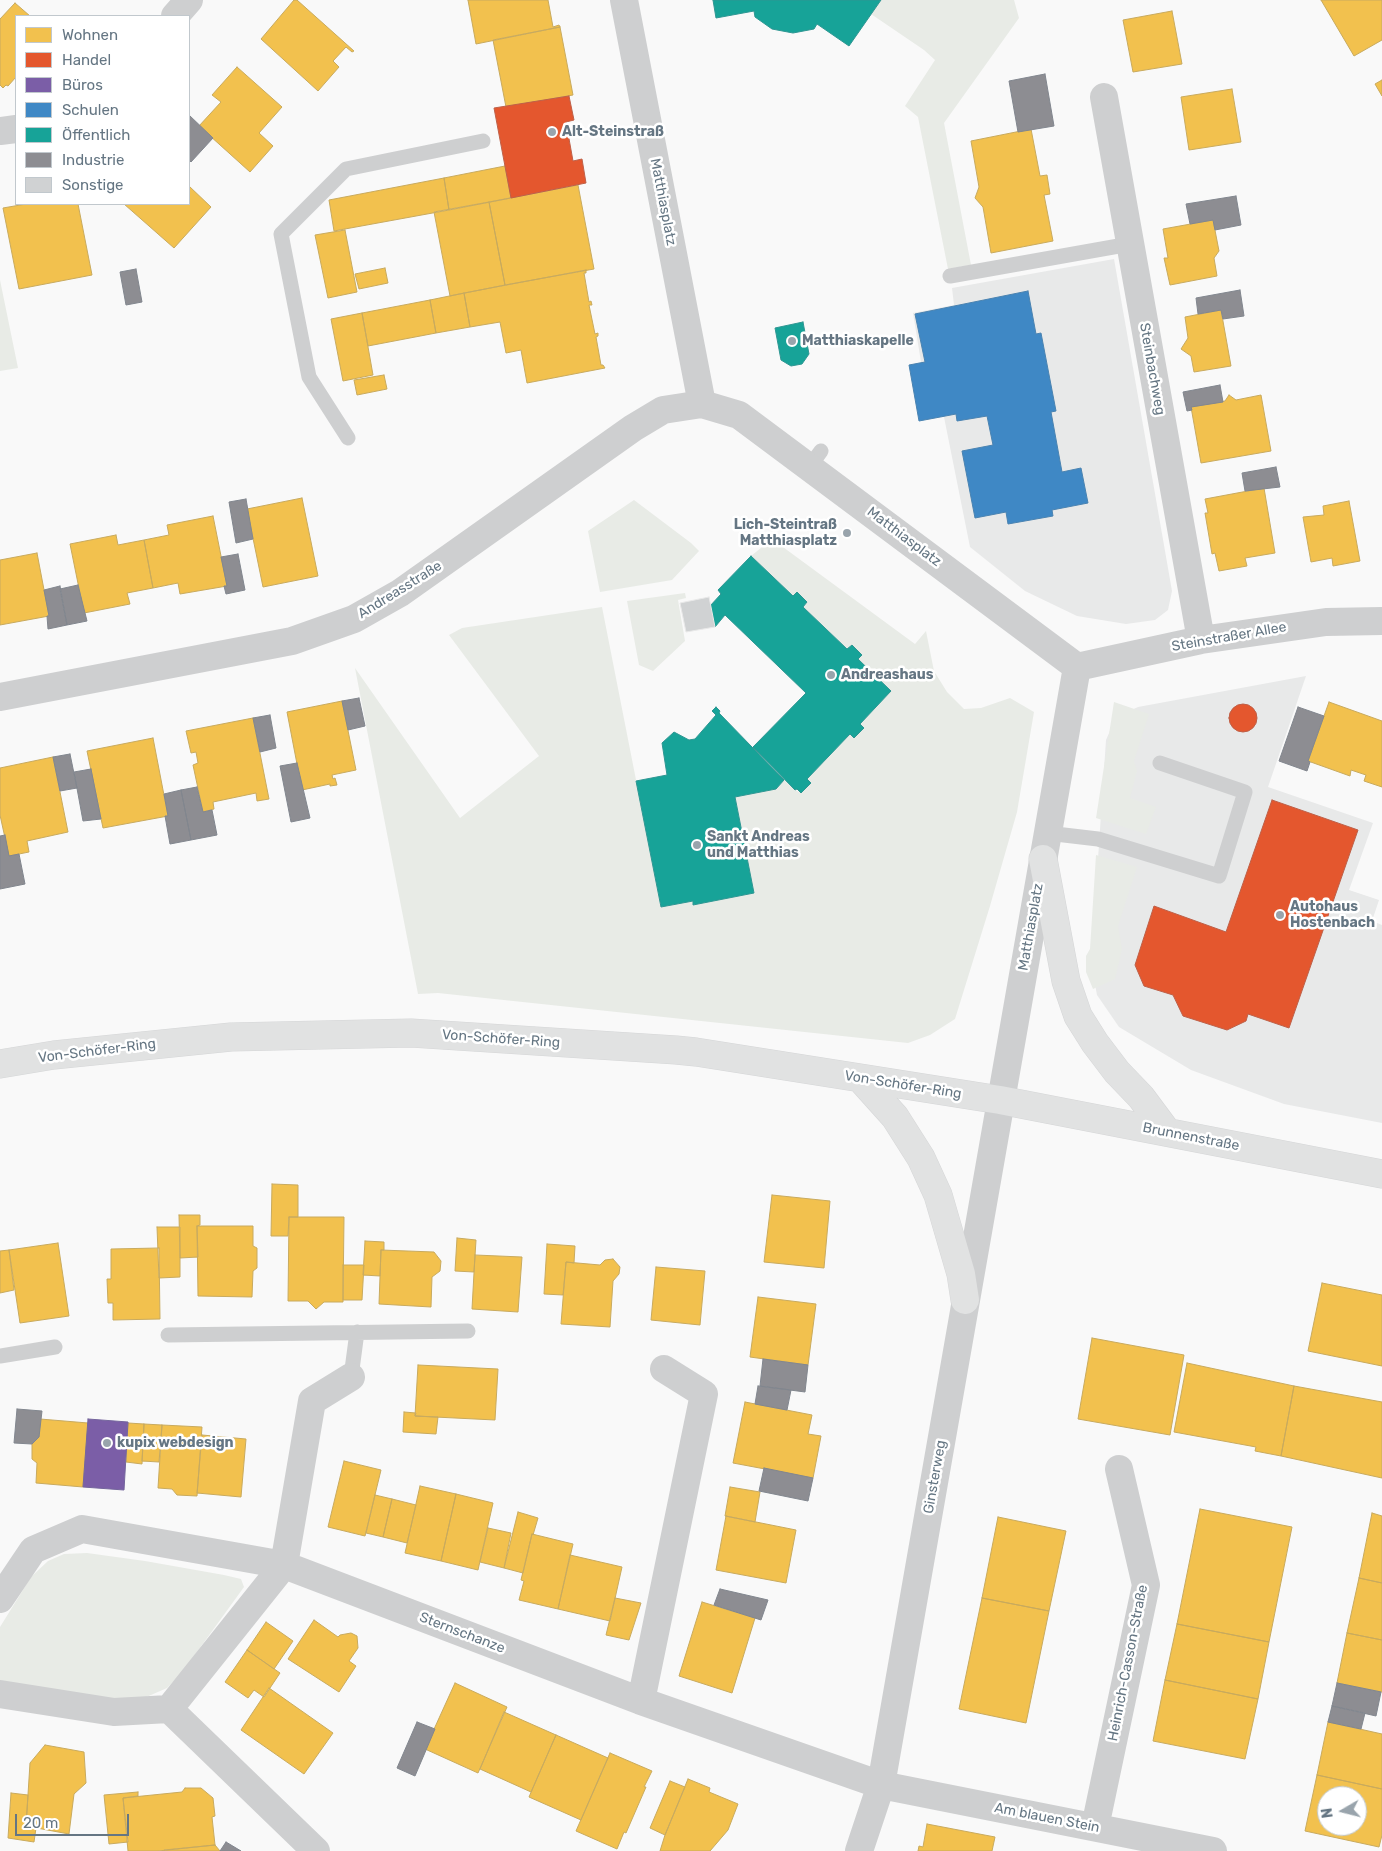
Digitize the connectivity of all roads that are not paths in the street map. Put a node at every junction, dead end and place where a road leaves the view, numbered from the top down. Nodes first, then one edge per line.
1 (189, 0) edge
2 (624, 0) edge
3 (176, 15) edge
4 (1104, 98) dead end
5 (15, 129) edge
6 (0, 131) edge
7 (483, 140) dead end
8 (1130, 244) junction
9 (950, 276) dead end
10 (702, 404) junction
11 (348, 438) dead end
12 (1382, 621) edge
13 (1201, 640) junction
14 (1077, 667) junction
15 (0, 697) edge
16 (1160, 763) dead end
17 (1045, 846) junction
18 (0, 1064) edge
19 (860, 1078) junction
20 (1000, 1100) junction
21 (1167, 1132) junction
22 (1382, 1174) edge
23 (965, 1300) junction
24 (468, 1331) dead end
25 (357, 1332) junction
26 (168, 1335) dead end
27 (55, 1347) dead end
28 (0, 1356) edge
29 (664, 1369) dead end
30 (351, 1377) joint
31 (1119, 1469) dead end
32 (284, 1565) junction
33 (0, 1599) edge
34 (0, 1694) edge
35 (641, 1700) junction
36 (169, 1709) junction
37 (880, 1785) junction
38 (1095, 1827) junction
39 (316, 1851) edge
40 (859, 1851) edge
41 (1213, 1851) edge

1 - 3 street
2 - 10 street, Matthiasplatz
4 - 8 street, Steinbachweg
5 - 6 street
7 - 11 lane
8 - 9 lane
8 - 13 street, Steinbachweg
10 - 14 street, Matthiasplatz
10 - 15 street, Andreasstraße
12 - 13 street, Steinstraßer Allee
13 - 14 street, Steinstraßer Allee
14 - 17 street, Matthiasplatz
16 - 17 lane
17 - 20 street, Matthiasplatz
17 - 21 main road
18 - 19 main road, Von-Schöfer-Ring
19 - 20 main road, Von-Schöfer-Ring
19 - 23 main road
20 - 21 main road, Brunnenstraße
20 - 23 street, Ginsterweg
21 - 22 main road, Brunnenstraße
23 - 37 street, Ginsterweg
24 - 25 lane
25 - 26 lane
25 - 30 lane
27 - 28 lane
29 - 35 street
30 - 32 street
31 - 38 street, Heinrich-Casson-Straße
32 - 33 street, Sternschanze
32 - 35 street, Sternschanze
32 - 36 street
34 - 36 street
35 - 37 street, Sternschanze
36 - 39 street
37 - 38 street, Am blauen Stein
37 - 40 street, Ginsterweg
38 - 41 street, Am blauen Stein

